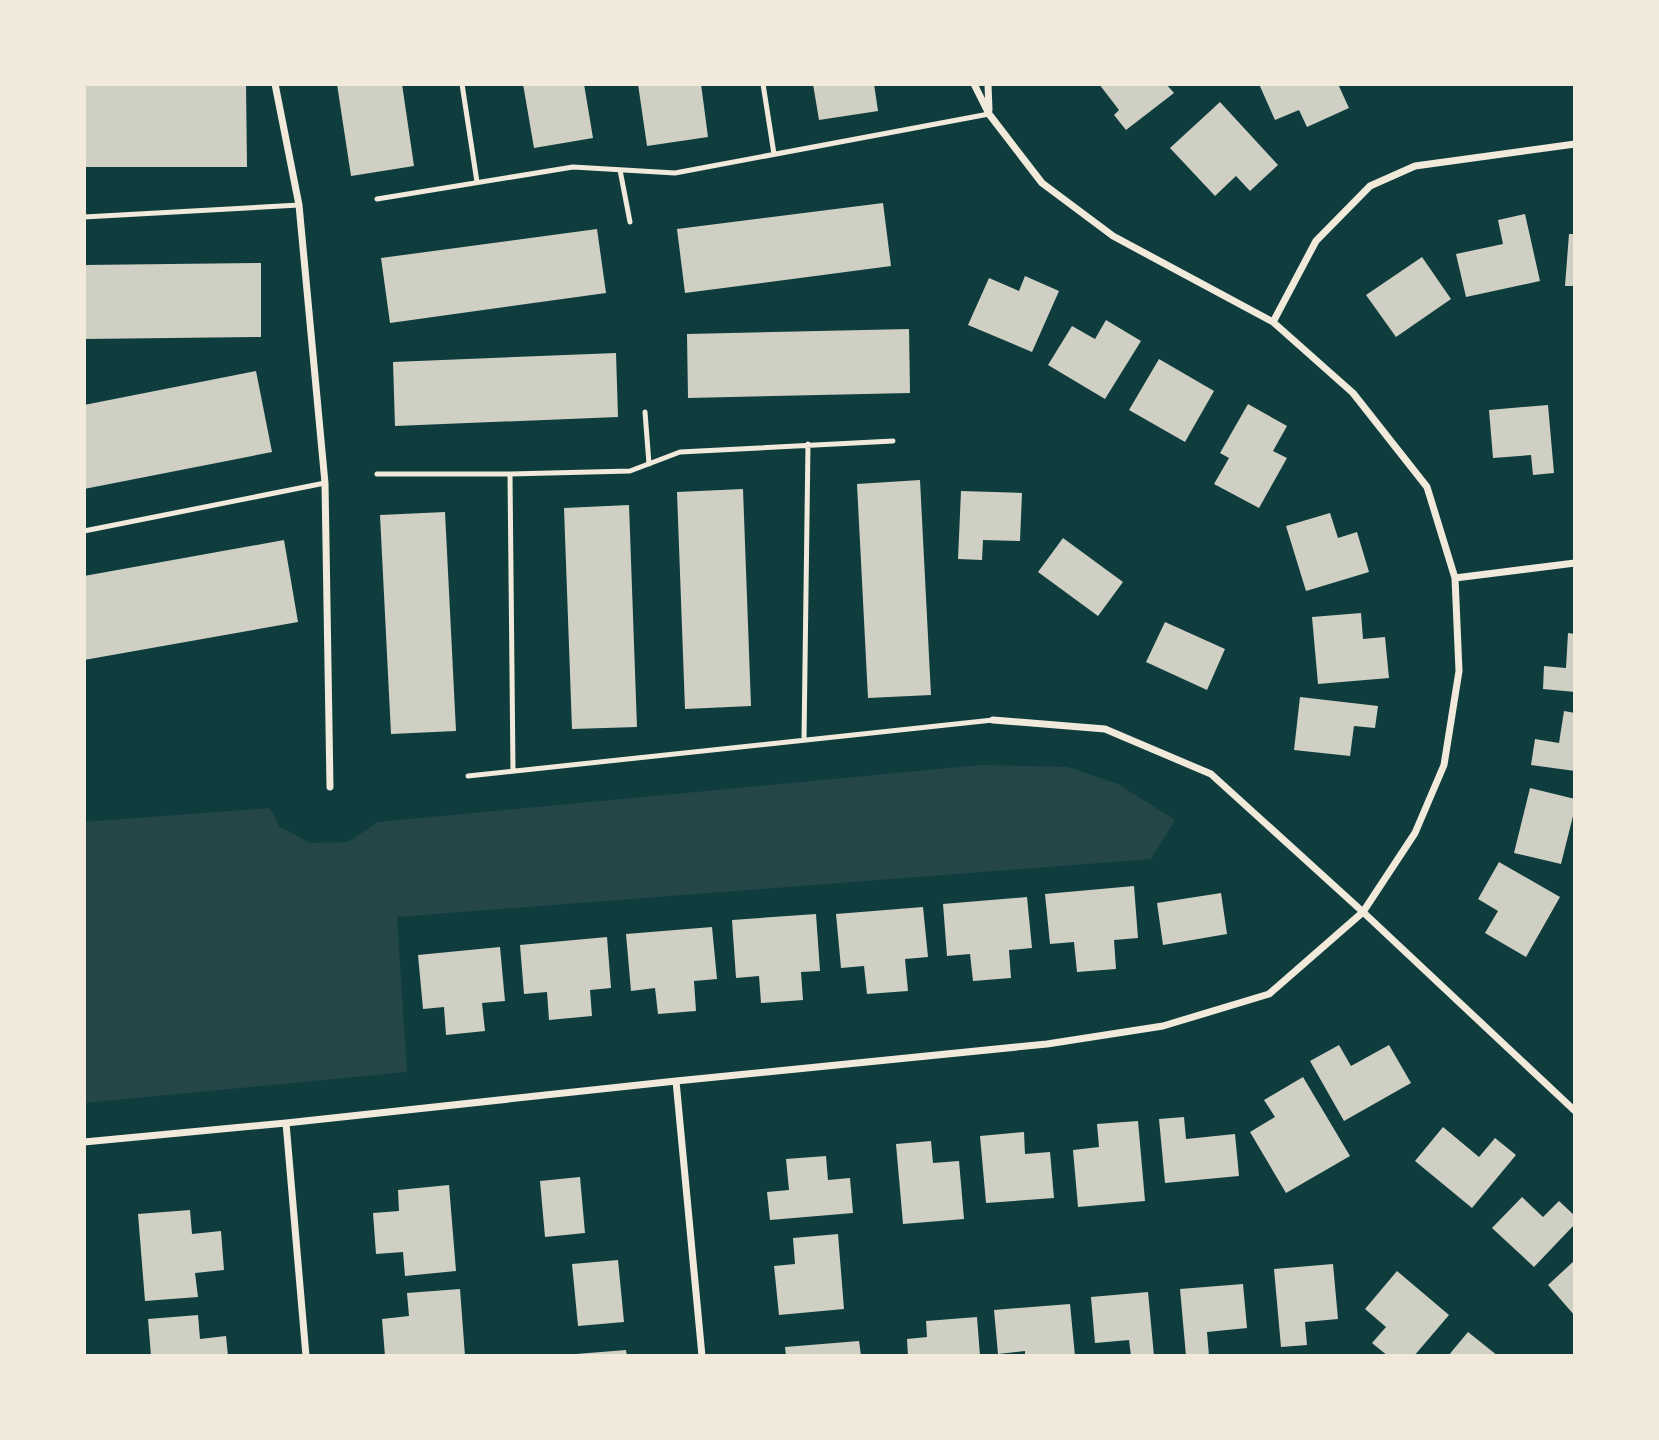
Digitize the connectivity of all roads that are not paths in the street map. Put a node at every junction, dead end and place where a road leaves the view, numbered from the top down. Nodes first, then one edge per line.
1 (275, 84) edge
2 (462, 84) edge
3 (763, 84) edge
4 (974, 84) edge
5 (988, 84) edge
6 (989, 114) junction
7 (1575, 144) edge
8 (774, 154) junction
9 (620, 170) junction
10 (477, 182) junction
11 (377, 199) dead end
12 (299, 205) junction
13 (84, 217) edge
14 (629, 222) dead end
15 (1273, 323) junction
16 (645, 412) dead end
17 (893, 441) dead end
18 (808, 444) junction
19 (649, 464) junction
20 (377, 474) dead end
21 (510, 474) junction
22 (325, 483) junction
23 (84, 531) edge
24 (1575, 564) edge
25 (1455, 578) junction
26 (993, 720) joint
27 (804, 740) junction
28 (513, 771) junction
29 (468, 776) dead end
30 (330, 787) dead end
31 (1363, 912) junction
32 (676, 1081) junction
33 (1575, 1111) edge
34 (286, 1123) junction
35 (84, 1142) edge
36 (306, 1356) edge
37 (702, 1356) edge

1 - 12 street
2 - 10 lane
3 - 8 lane
4 - 6 street
5 - 6 street
6 - 8 lane
6 - 15 street
7 - 15 street
8 - 9 lane
9 - 10 lane
9 - 14 lane
10 - 11 lane
12 - 13 lane
12 - 22 street
15 - 25 street
16 - 19 lane
17 - 18 lane
18 - 19 lane
18 - 27 lane
19 - 21 lane
20 - 21 lane
21 - 28 lane
22 - 23 lane
22 - 30 street
24 - 25 street
25 - 31 street
26 - 27 lane
26 - 31 street
27 - 28 lane
28 - 29 lane
31 - 32 street
31 - 33 street
32 - 34 street
32 - 37 street
34 - 35 street
34 - 36 street

